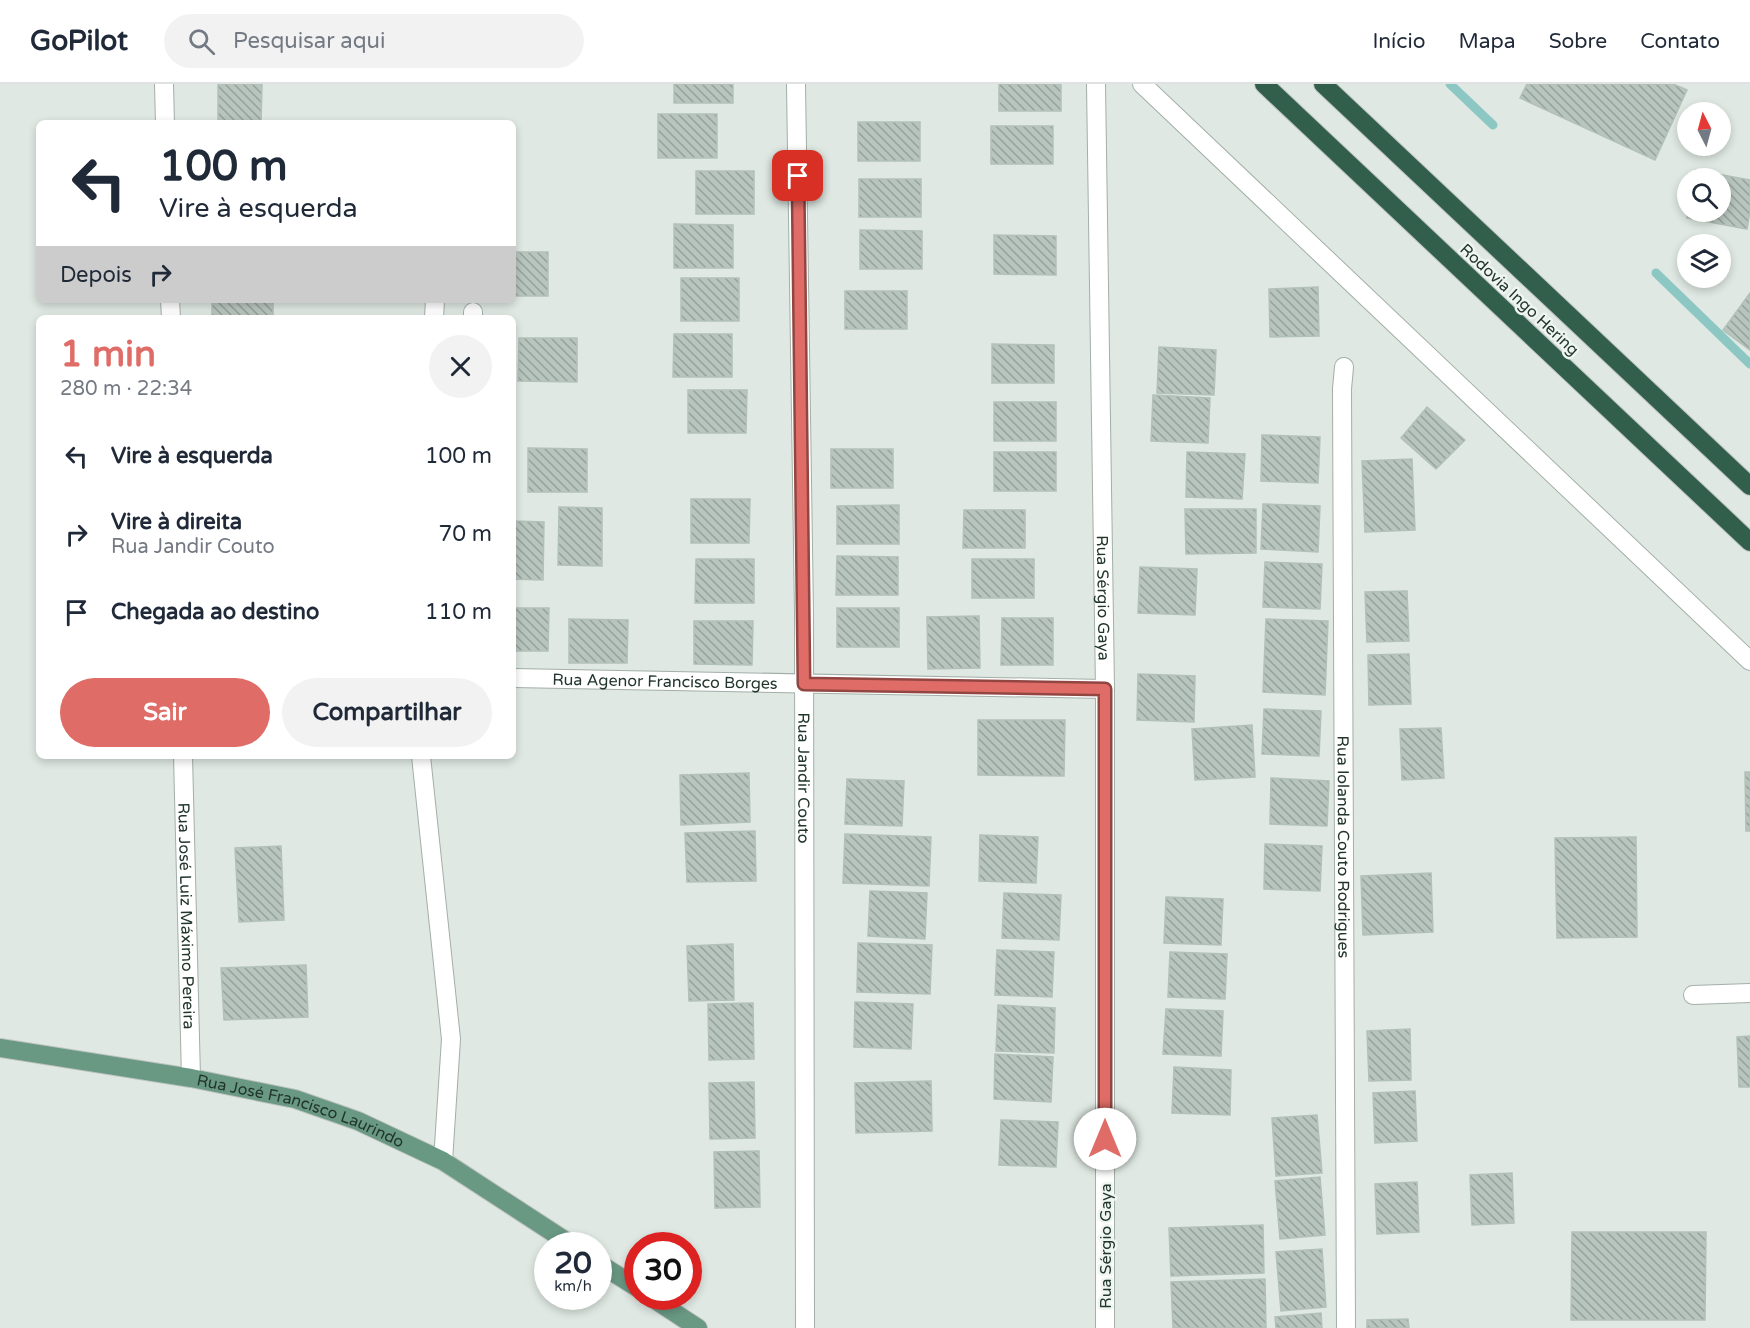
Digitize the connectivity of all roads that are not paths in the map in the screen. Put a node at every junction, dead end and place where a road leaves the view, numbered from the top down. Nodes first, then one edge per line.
1 (164, 84) edge
2 (796, 84) edge
3 (1096, 84) edge
4 (1142, 84) edge
5 (1263, 84) edge
6 (1323, 84) edge
7 (165, 120) edge
8 (1344, 367) dead end
9 (1750, 486) edge
10 (1750, 542) edge
11 (1750, 661) edge
12 (516, 678) edge
13 (804, 684) junction
14 (1105, 689) junction
15 (183, 759) edge
16 (421, 759) edge
17 (1750, 993) edge
18 (1693, 995) dead end
19 (0, 1048) edge
20 (191, 1078) junction
21 (443, 1161) junction
22 (552, 1232) edge
23 (670, 1310) edge
24 (698, 1328) edge
25 (805, 1328) edge
26 (1105, 1328) edge
27 (1346, 1328) edge

1 - 7 street
2 - 13 street, Rua Jandir Couto
3 - 14 street, Rua Sérgio Gaya
4 - 11 street
5 - 10 highway, Rodovia Ingo Hering
6 - 9 highway, Rodovia Ingo Hering
8 - 27 street, Rua Iolanda Couto Rodrigues
12 - 13 street, Rua Agenor Francisco Borges
13 - 14 street, Rua Agenor Francisco Borges
13 - 25 street, Rua Jandir Couto
14 - 26 street, Rua Sérgio Gaya
15 - 20 street, Rua José Luiz Máximo Pereira
16 - 21 street
17 - 18 street
19 - 20 main road, Rua José Francisco Laurindo
20 - 21 main road, Rua José Francisco Laurindo
21 - 22 main road, Rua José Francisco Laurindo
23 - 24 main road

